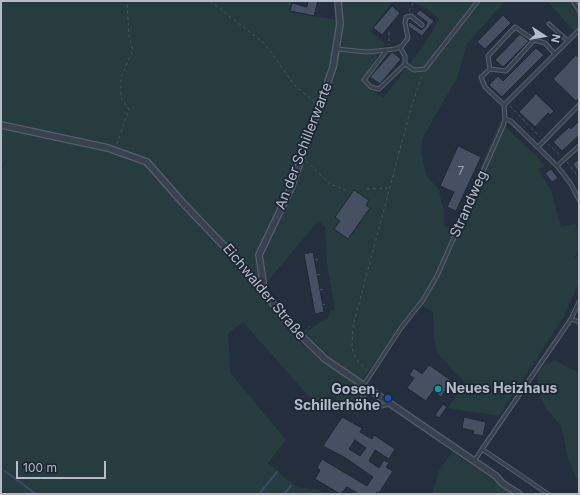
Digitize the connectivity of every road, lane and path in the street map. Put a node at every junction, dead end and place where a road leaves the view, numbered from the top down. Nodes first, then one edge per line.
1 (127, 1) edge
2 (210, 1) edge
3 (338, 1) edge
4 (414, 1) edge
5 (478, 1) edge
6 (573, 1) edge
7 (579, 10) edge
8 (406, 17) junction
9 (549, 24) dead end
10 (422, 25) dead end
11 (579, 30) edge
12 (389, 32) dead end
13 (534, 40) junction
14 (568, 42) junction
15 (400, 47) junction
16 (337, 49) junction
17 (387, 50) junction
18 (555, 54) junction
19 (405, 64) junction
20 (425, 69) junction
21 (490, 69) junction
22 (504, 105) junction
23 (579, 105) edge
24 (320, 107) junction
25 (505, 119) junction
26 (1, 125) edge
27 (579, 146) edge
28 (538, 147) junction
29 (115, 150) junction
30 (302, 158) junction
31 (557, 166) junction
32 (389, 188) junction
33 (367, 189) dead end
34 (345, 190) dead end
35 (579, 200) edge
36 (320, 259) dead end
37 (314, 260) dead end
38 (322, 274) dead end
39 (317, 275) dead end
40 (261, 288) junction
41 (324, 289) dead end
42 (320, 290) dead end
43 (579, 302) edge
44 (327, 304) dead end
45 (322, 305) dead end
46 (571, 319) junction
47 (579, 322) edge
48 (370, 375) junction
49 (363, 386) junction
50 (369, 390) junction
51 (390, 404) junction
52 (482, 449) junction
53 (474, 461) junction
54 (519, 494) edge
55 (548, 494) edge

1 - 29 path
2 - 24 path
3 - 16 street, An der Schillerwarte
4 - 8 path
5 - 20 lane
6 - 7 lane
8 - 10 lane
8 - 15 lane
9 - 14 lane
11 - 14 lane
12 - 17 path
13 - 18 lane
13 - 21 lane
13 - 21 lane
14 - 18 lane
15 - 17 lane
15 - 19 lane
16 - 17 lane
16 - 24 street, An der Schillerwarte
17 - 19 lane
18 - 22 lane
19 - 20 lane
20 - 32 path
21 - 22 lane
22 - 25 lane, Strandweg
23 - 28 lane
24 - 30 street, An der Schillerwarte
25 - 28 lane
25 - 48 lane, Strandweg
26 - 29 street, Eichwalder Straße
27 - 31 lane
28 - 31 lane
29 - 40 street, Eichwalder Straße
30 - 34 path
30 - 40 street, An der Schillerwarte
31 - 35 lane
32 - 33 path
32 - 48 path
36 - 37 path
38 - 39 path
40 - 49 street, Eichwalder Straße
41 - 42 path
43 - 46 lane
44 - 45 path
46 - 47 lane
46 - 52 lane
48 - 49 lane, Strandweg
49 - 50 street, Eichwalder Straße
50 - 51 street, Eichwalder Straße
50 - 51 lane
51 - 53 street, Eichwalder Straße
52 - 53 lane
52 - 55 lane
53 - 54 street, Eichwalder Straße

